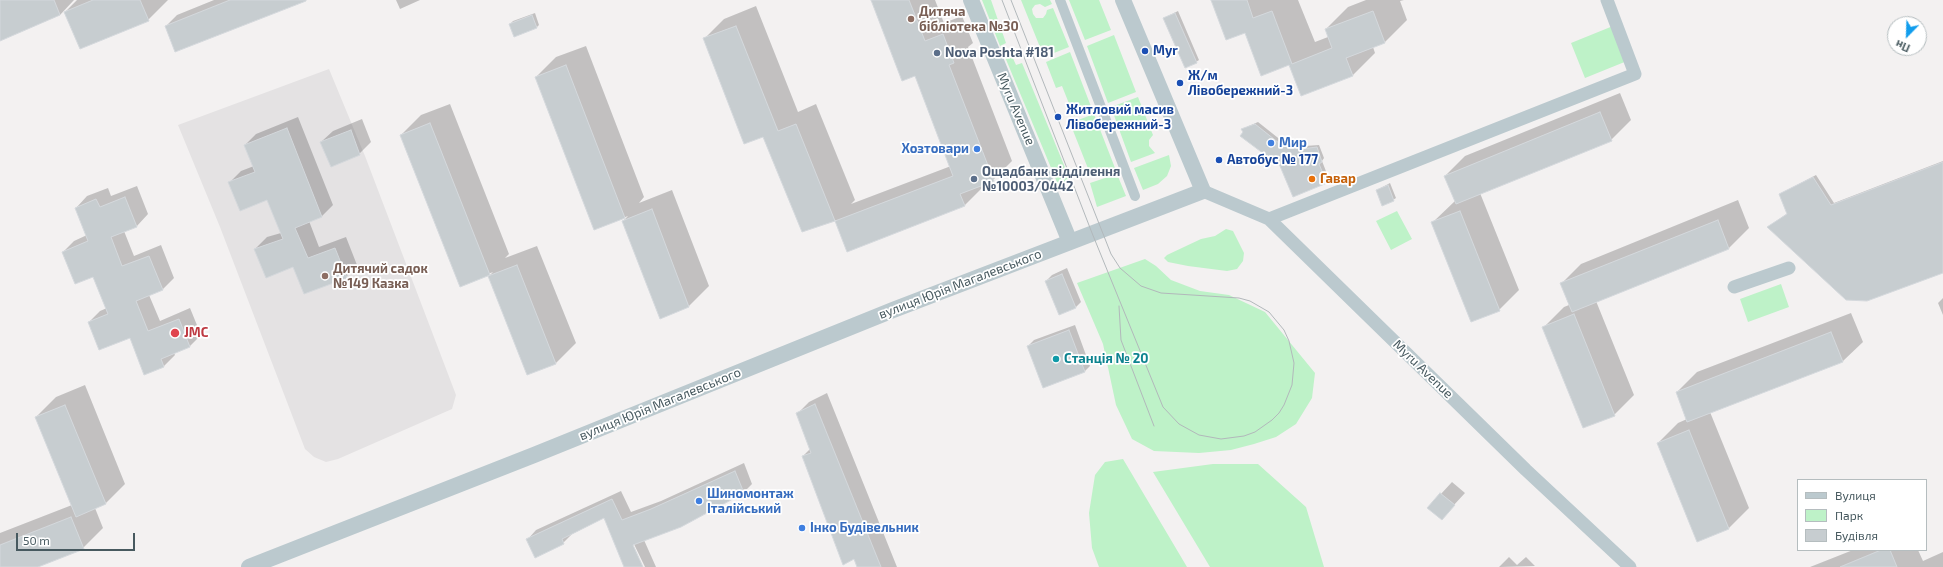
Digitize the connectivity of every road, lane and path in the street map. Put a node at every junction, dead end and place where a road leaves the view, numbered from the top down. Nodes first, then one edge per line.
1 (971, 0) edge
2 (1060, 0) edge
3 (1123, 0) edge
4 (1607, 0) edge
5 (1203, 191) junction
6 (1135, 196) dead end
7 (1269, 219) junction
8 (1070, 242) junction
9 (1788, 268) dead end
10 (1734, 287) dead end
11 (249, 567) edge
12 (1630, 567) edge

1 - 8 street, Myru Avenue
2 - 6 street
3 - 5 street
4 - 7 street
5 - 7 street, Myru Avenue
5 - 8 street
7 - 12 street, Myru Avenue
8 - 11 street, вулиця Юрія Магалевського
9 - 10 street

